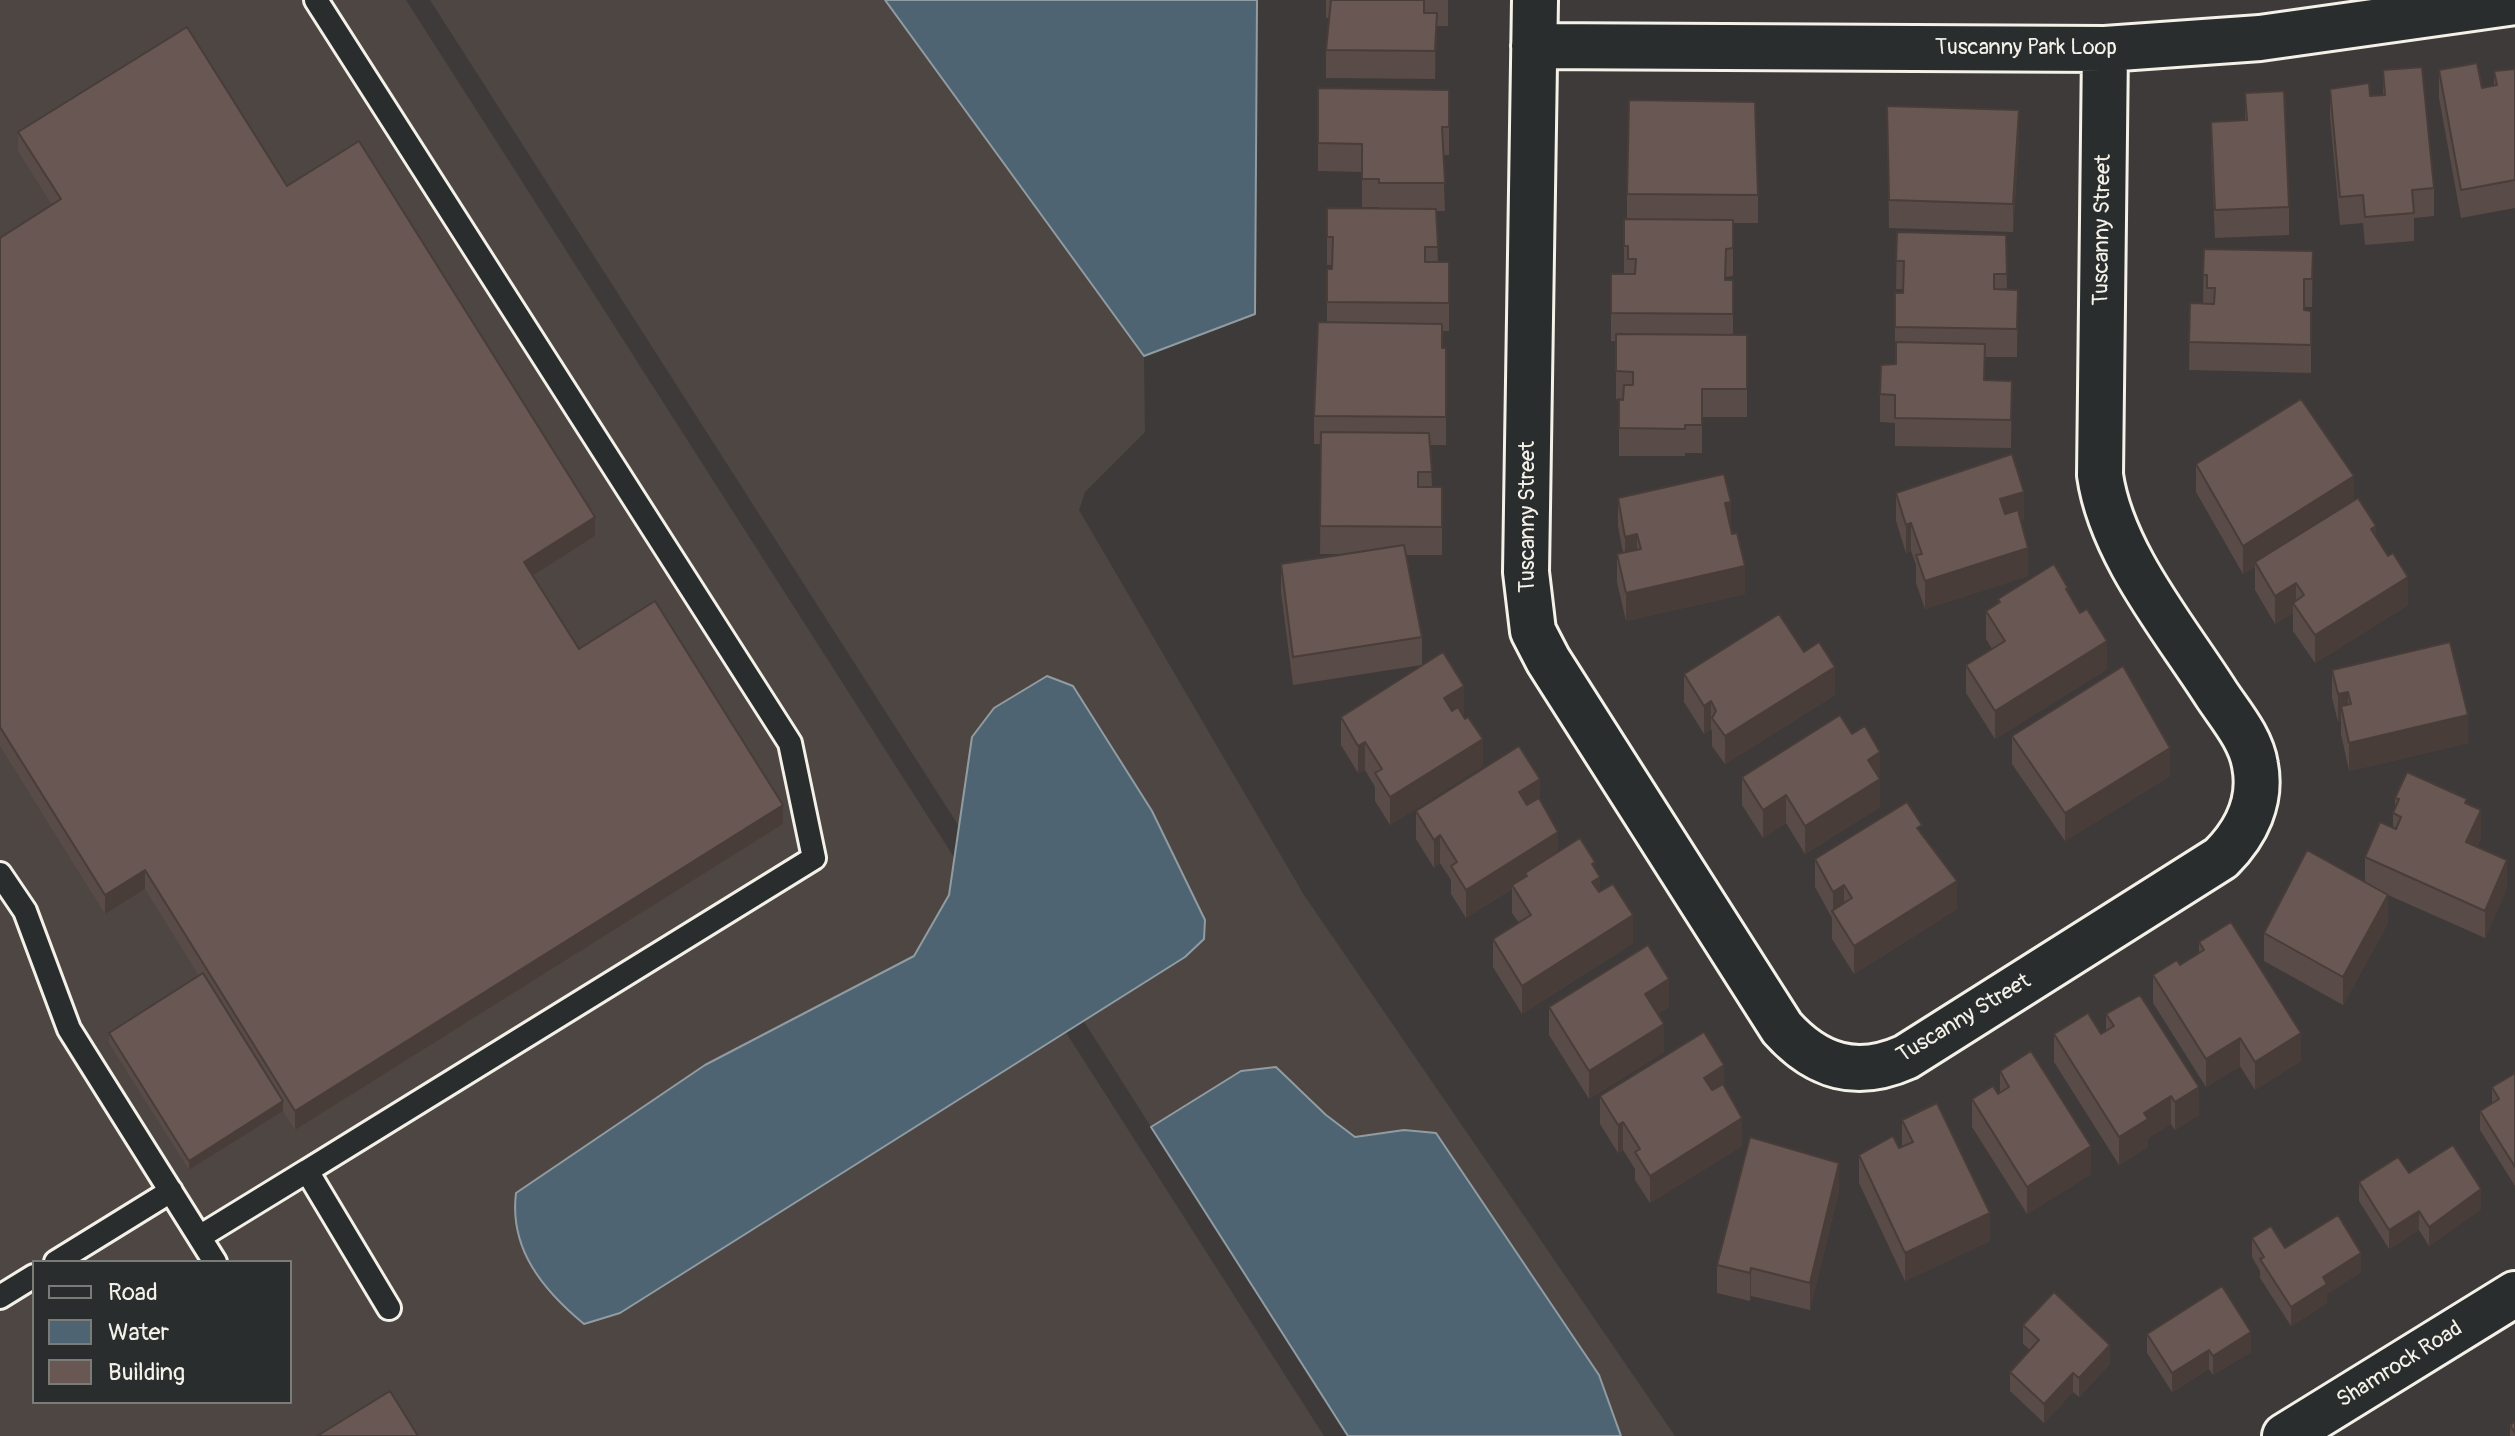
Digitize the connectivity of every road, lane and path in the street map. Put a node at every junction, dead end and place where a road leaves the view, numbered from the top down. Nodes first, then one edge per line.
1 (316, 0) edge
2 (1535, 0) edge
3 (2515, 2) edge
4 (1534, 46) junction
5 (2105, 49) junction
6 (0, 874) edge
7 (307, 1171) junction
8 (171, 1191) junction
9 (201, 1236) junction
10 (59, 1260) edge
11 (214, 1260) edge
12 (32, 1277) edge
13 (2515, 1294) edge
14 (0, 1297) edge
15 (389, 1308) dead end
16 (2285, 1436) edge

1 - 7 lane
2 - 4 street, Tuscanny Street
3 - 5 street, Tuscanny Park Loop
4 - 5 street, Tuscanny Park Loop
4 - 5 street, Tuscanny Street
6 - 8 lane
7 - 9 lane
7 - 15 lane
8 - 9 lane
8 - 10 lane
9 - 11 lane
12 - 14 lane
13 - 16 street, Shamrock Road

